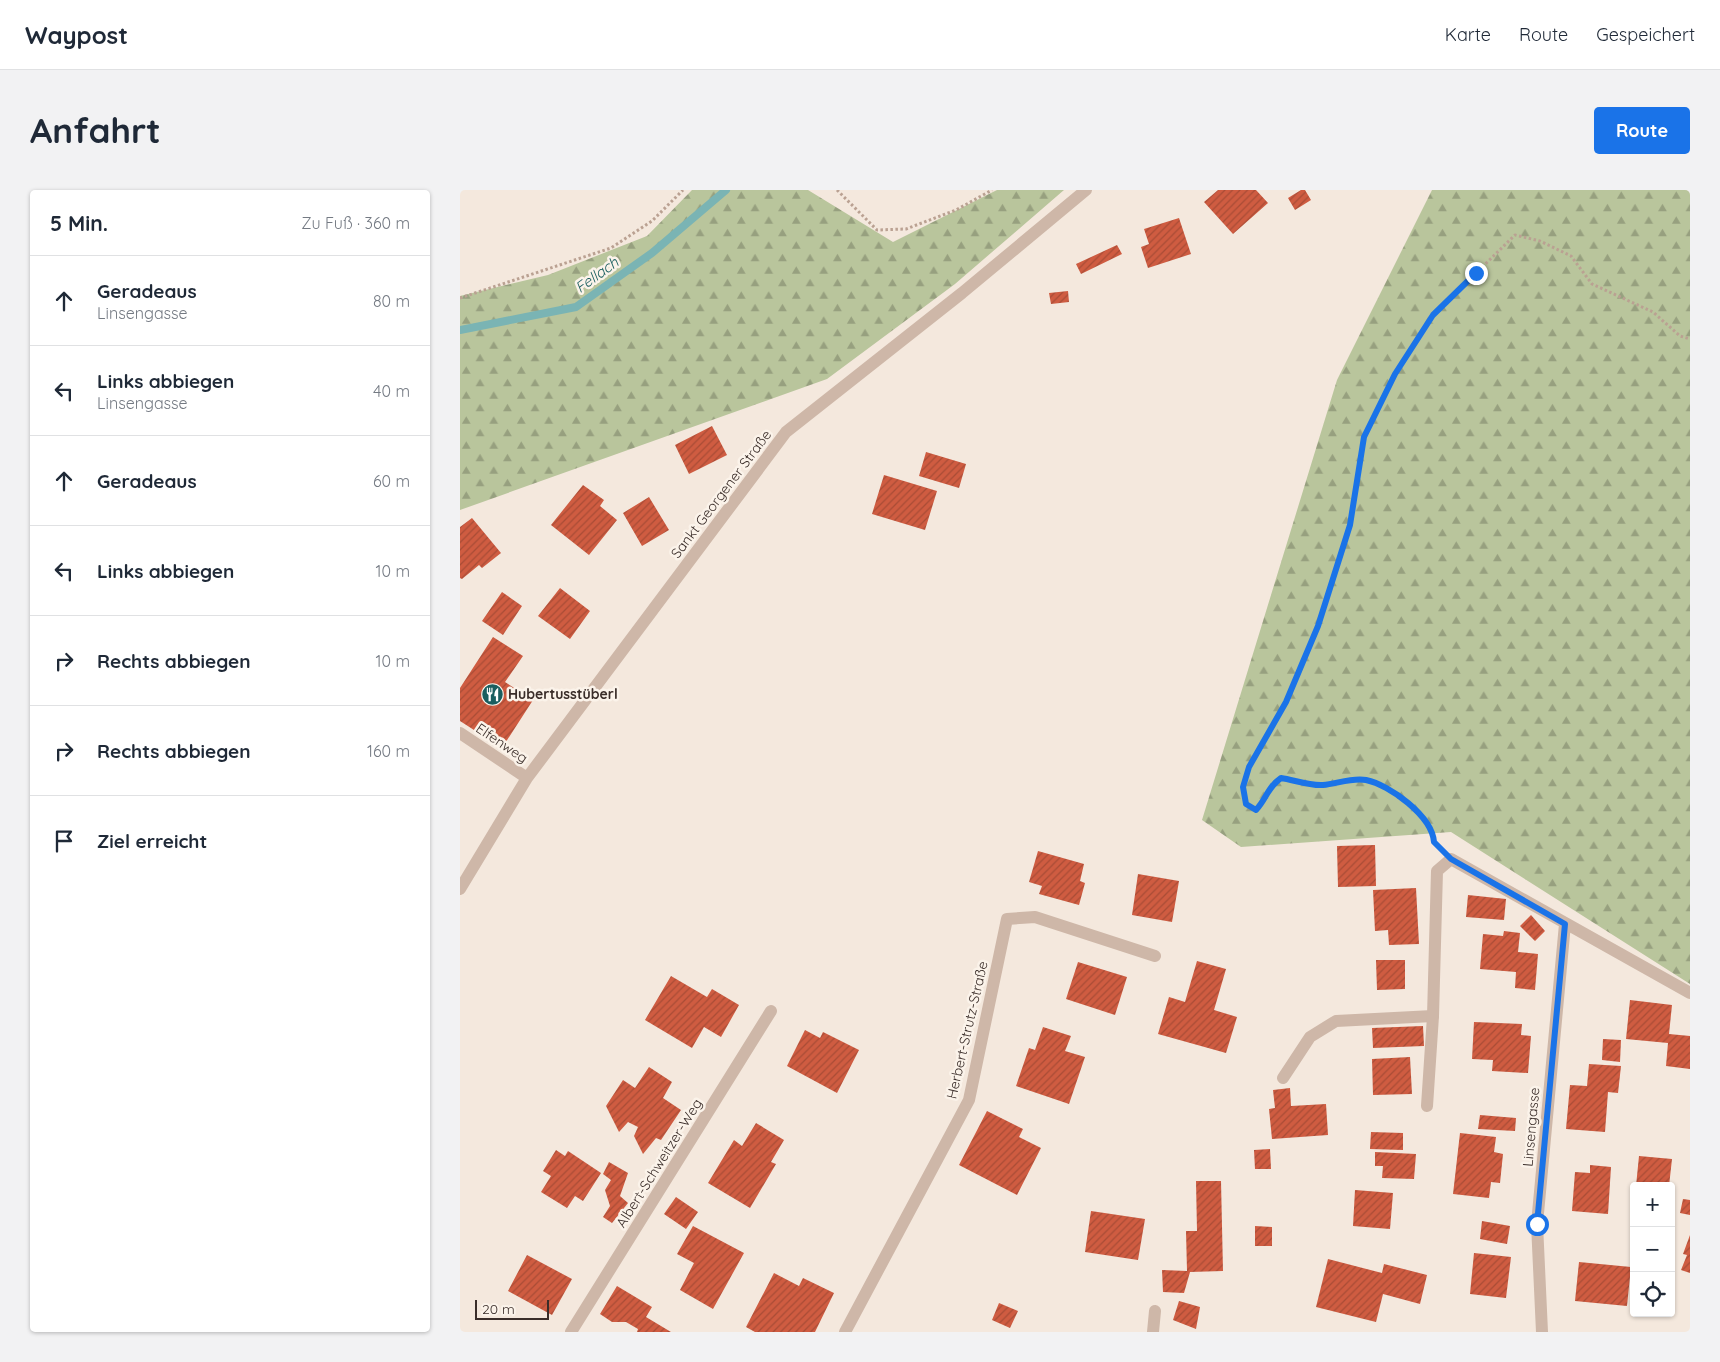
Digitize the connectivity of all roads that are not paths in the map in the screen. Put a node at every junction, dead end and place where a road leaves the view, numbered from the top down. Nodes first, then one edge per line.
1 (1086, 190) edge
2 (460, 733) edge
3 (527, 778) junction
4 (460, 889) edge
5 (1565, 924) junction
6 (1155, 956) dead end
7 (1690, 993) edge
8 (771, 1011) dead end
9 (1433, 1016) junction
10 (1283, 1078) dead end
11 (1426, 1106) dead end
12 (1155, 1312) dead end
13 (572, 1332) edge
14 (845, 1332) edge
15 (1153, 1332) edge
16 (1542, 1332) edge

1 - 3 street, Sankt Georgener Straße
2 - 3 street, Elfenweg
3 - 4 street, Sankt Georgener Straße
5 - 7 street
5 - 9 street
5 - 16 street, Linsengasse
6 - 14 street, Herbert-Strutz-Straße
8 - 13 street, Albert-Schweitzer-Weg
9 - 10 street
9 - 11 street
12 - 15 street

